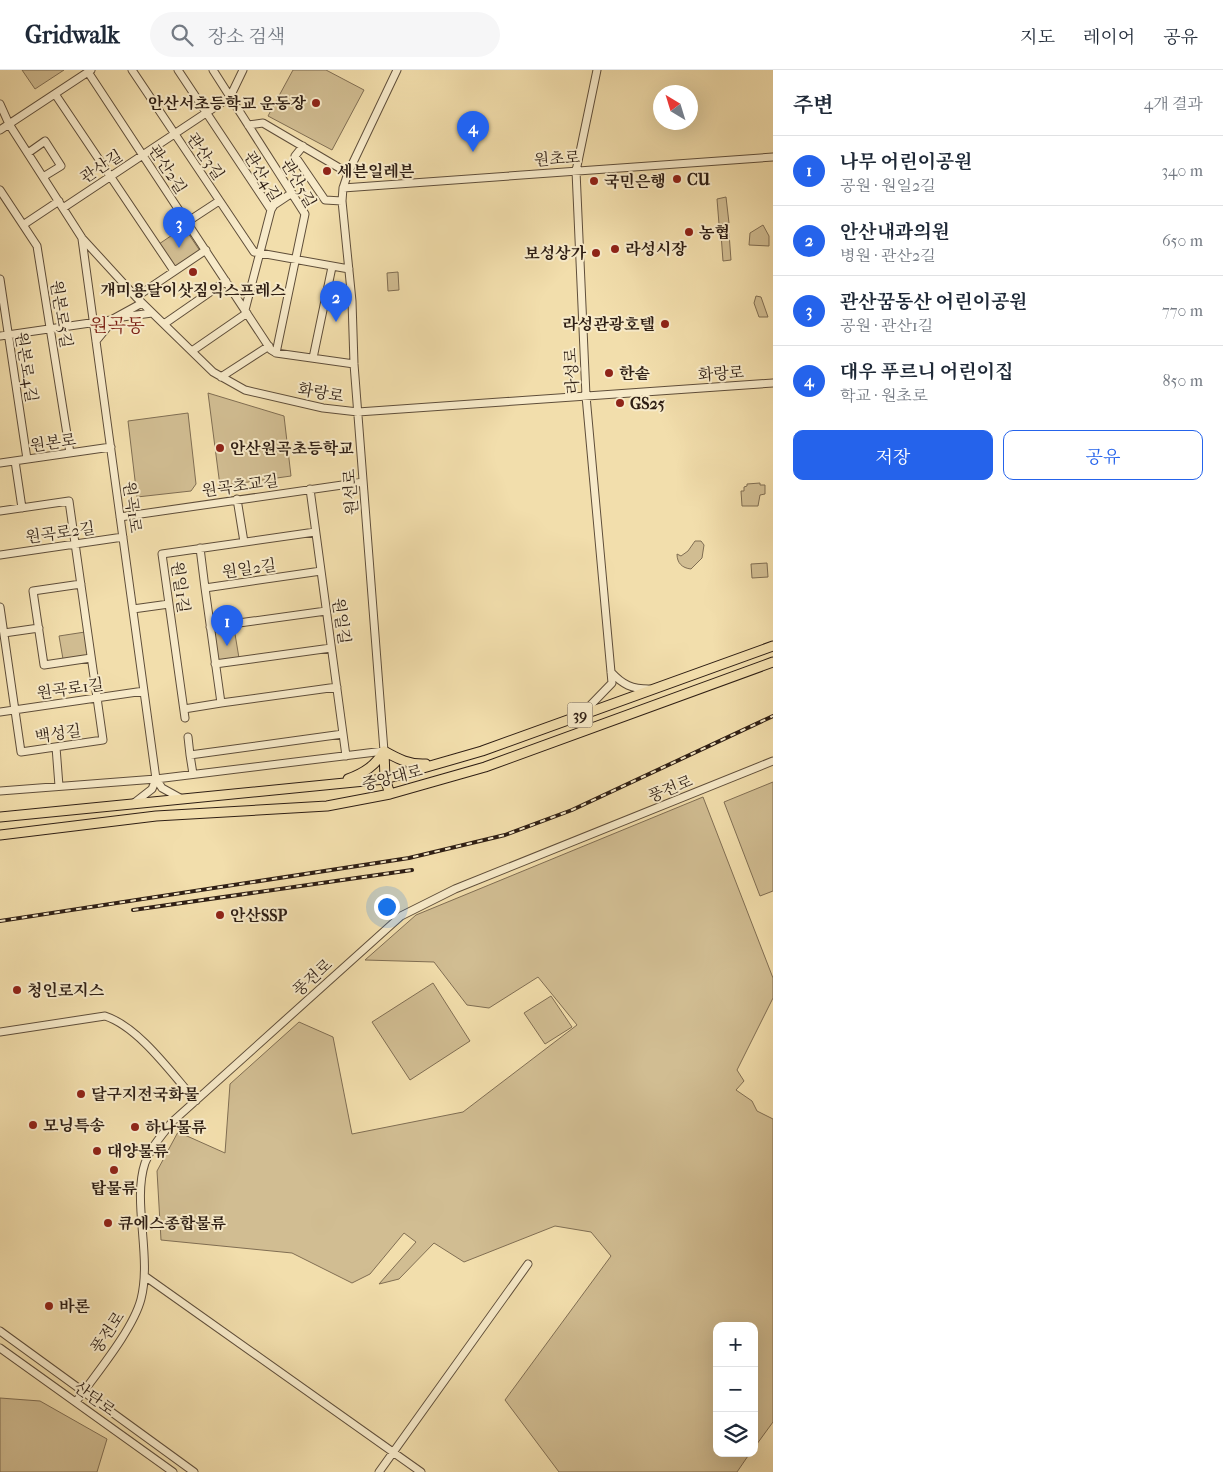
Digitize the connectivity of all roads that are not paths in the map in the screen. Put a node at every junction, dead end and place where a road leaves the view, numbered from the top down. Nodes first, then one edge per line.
1 (132, 70) edge
2 (178, 70) edge
3 (213, 70) edge
4 (243, 70) edge
5 (397, 70) edge
6 (597, 70) edge
7 (89, 71) edge
8 (55, 94) junction
9 (230, 97) junction
10 (0, 104) edge
11 (206, 113) junction
12 (9, 124) junction
13 (248, 125) junction
14 (0, 130) edge
15 (175, 134) junction
16 (303, 146) junction
17 (28, 153) junction
18 (142, 155) junction
19 (773, 157) edge
20 (576, 171) junction
21 (348, 173) junction
22 (111, 176) junction
23 (44, 177) junction
24 (343, 188) junction
25 (0, 190) edge
26 (292, 193) junction
27 (219, 201) junction
28 (342, 201) junction
29 (61, 205) junction
30 (271, 210) junction
31 (187, 222) junction
32 (23, 225) junction
33 (82, 238) junction
34 (206, 250) junction
35 (260, 254) junction
36 (296, 260) junction
37 (332, 267) junction
38 (350, 270) junction
39 (174, 271) junction
40 (0, 279) edge
41 (226, 282) junction
42 (136, 298) junction
43 (142, 304) junction
44 (246, 312) junction
45 (152, 313) junction
46 (115, 318) junction
47 (93, 323) junction
48 (164, 324) junction
49 (50, 329) junction
50 (8, 335) junction
51 (0, 336) edge
52 (96, 341) junction
53 (269, 346) junction
54 (192, 351) junction
55 (276, 353) junction
56 (313, 358) junction
57 (354, 364) junction
58 (221, 377) junction
59 (773, 383) edge
60 (586, 396) junction
61 (358, 412) junction
62 (111, 448) junction
63 (70, 453) junction
64 (27, 459) junction
65 (15, 461) junction
66 (0, 463) edge
67 (363, 482) junction
68 (310, 490) junction
69 (237, 499) junction
70 (22, 508) junction
71 (0, 511) edge
72 (120, 517) junction
73 (316, 532) junction
74 (123, 537) junction
75 (244, 542) junction
76 (75, 544) junction
77 (200, 548) junction
78 (0, 555) edge
79 (321, 571) junction
80 (81, 584) junction
81 (205, 588) junction
82 (169, 604) junction
83 (0, 607) edge
84 (133, 609) junction
85 (326, 610) junction
86 (210, 627) junction
87 (39, 628) junction
88 (4, 633) junction
89 (773, 646) edge
90 (332, 648) junction
91 (91, 658) junction
92 (773, 662) edge
93 (215, 664) junction
94 (611, 672) junction
95 (337, 687) junction
96 (654, 688) junction
97 (144, 691) junction
98 (97, 698) junction
99 (221, 703) junction
100 (184, 708) junction
101 (14, 710) junction
102 (0, 712) edge
103 (582, 714) junction
104 (185, 718) dead end
105 (344, 734) junction
106 (188, 737) dead end
107 (56, 747) junction
108 (384, 751) junction
109 (190, 755) junction
110 (346, 756) junction
111 (773, 761) edge
112 (436, 764) junction
113 (193, 774) junction
114 (156, 779) junction
115 (385, 779) junction
116 (335, 784) junction
117 (60, 786) junction
118 (0, 791) edge
119 (390, 794) junction
120 (182, 799) junction
121 (134, 803) junction
122 (3, 816) edge
123 (0, 834) edge
124 (0, 1032) edge
125 (196, 1101) junction
126 (528, 1264) dead end
127 (146, 1277) junction
128 (0, 1332) edge
129 (0, 1348) edge
130 (84, 1391) junction
131 (76, 1402) junction
132 (393, 1452) junction
133 (173, 1472) edge
134 (194, 1472) edge
135 (379, 1472) edge
136 (421, 1472) edge

1 - 15 street, 관산3길
2 - 11 street, 관산4길
3 - 9 street, 관산5길
4 - 9 street
5 - 21 street, 원선로
6 - 20 street, 라성로
7 - 8 street
7 - 18 street, 관산2길
8 - 12 street
8 - 22 street
9 - 11 street, 관산길
9 - 13 street, 관산5길
10 - 12 street, 화랑로
11 - 15 street, 관산길
11 - 30 street, 관산4길
12 - 14 street
12 - 17 street, 화랑로
13 - 16 street
13 - 26 street, 관산5길
15 - 18 street, 관산길
15 - 27 street, 관산3길
16 - 21 street
16 - 28 street
17 - 23 street, 화랑로
17 - 23 street
18 - 22 street, 관산길
18 - 31 street, 관산2길
19 - 20 street, 원초로
20 - 24 street, 원초로
20 - 60 street, 라성로
21 - 24 street, 원선로
22 - 29 street, 관산길
22 - 39 street
23 - 29 street, 화랑로
24 - 28 street, 원선로
25 - 32 street, 원본로5길
26 - 30 street
26 - 36 street, 관산5길
27 - 31 street
27 - 35 street, 관산3길
28 - 38 street, 원선로
29 - 32 street, 관산길
29 - 33 street, 화랑로
30 - 35 street, 관산4길
31 - 34 street, 관산2길
32 - 49 street, 원본로5길
33 - 42 street, 화랑로
33 - 47 street, 원곡1로
34 - 39 street
34 - 41 street, 관산2길
35 - 36 street
35 - 44 street, 관산4길
36 - 37 street
36 - 55 street, 관산5길
37 - 38 street
37 - 56 street
38 - 57 street, 원선로
39 - 42 street
40 - 50 street, 원본로4길
41 - 44 street, 관산2길
41 - 48 street
42 - 43 street, 화랑로
43 - 45 street, 화랑로
43 - 46 street
44 - 53 street, 관산2길
44 - 54 street
45 - 46 street
45 - 48 street, 화랑로
46 - 47 street
46 - 52 street
47 - 49 street
47 - 52 street, 원곡1로
48 - 54 street, 화랑로
49 - 50 street
49 - 63 street, 원본로5길
50 - 51 street
50 - 64 street, 원본로4길
52 - 62 street, 원곡1로
53 - 55 street, 관산2길
53 - 58 street
54 - 58 street, 화랑로
55 - 56 street
56 - 57 street
57 - 61 street, 원선로
58 - 61 street, 화랑로
59 - 60 street, 화랑로
60 - 61 street, 화랑로
60 - 94 street, 라성로
61 - 67 street, 원선로
62 - 63 street, 원본로
62 - 72 street, 원곡1로
63 - 64 street, 원본로
64 - 65 street, 원본로
65 - 66 street, 원본로
65 - 70 street
67 - 68 street, 원곡초교길
67 - 108 street, 원선로
68 - 69 street, 원곡초교길
68 - 73 street, 원일길
69 - 72 street, 원곡초교길
69 - 75 street
70 - 71 street, 백성길
70 - 76 street, 백성길
72 - 74 street, 원곡1로
73 - 75 street, 원일1길
73 - 79 street, 원일길
74 - 76 street, 원곡로2길
74 - 84 street, 원곡1로
75 - 77 street, 원일1길
76 - 78 street, 원곡로2길
76 - 80 street, 백성길
77 - 81 street
77 - 82 street, 원일1길
79 - 81 street, 원일2길
79 - 85 street, 원일길
80 - 87 street
80 - 91 street, 백성길
81 - 86 street, 원일2길
82 - 84 street
82 - 100 street, 원일1길
83 - 88 street, 백성길
84 - 97 street, 원곡1로
85 - 86 street
85 - 90 street, 원일길
86 - 93 street, 원일2길
87 - 88 street
87 - 91 street
88 - 101 street, 백성길
89 - 96 main road, 39
90 - 93 street
90 - 95 street, 원일길
91 - 98 street, 백성길
92 - 119 main road, 중앙대로 / 39
93 - 99 street, 원일2길
94 - 96 street
94 - 103 street
95 - 99 street
95 - 105 street, 원일길
96 - 103 main road, 39
97 - 98 street, 원곡로1길
97 - 114 street, 원곡1로
98 - 101 street, 원곡로1길
98 - 107 street, 백성길
99 - 100 street
100 - 104 street, 원일1길
101 - 102 street, 원곡로1길
101 - 107 street, 백성길
103 - 112 main road, 39
105 - 109 street
105 - 110 street, 원일길
106 - 109 street
107 - 117 street
108 - 110 street
108 - 112 main road
108 - 115 main road
108 - 116 main road
109 - 113 street
110 - 113 street
111 - 125 street, 풍전로
112 - 115 main road, 39
113 - 114 street
114 - 117 street
114 - 120 street
114 - 121 street
115 - 116 main road, 39
115 - 119 main road
116 - 120 main road, 39
117 - 118 street
119 - 123 main road, 중앙대로 / 39
120 - 121 main road, 39
121 - 122 main road, 39
124 - 125 street
125 - 127 street, 풍전로
126 - 132 street
127 - 130 street, 풍전로
127 - 132 street
128 - 130 street
129 - 131 street, 산단로
130 - 131 street, 풍전로
130 - 134 street
131 - 133 street, 산단로
132 - 135 street
132 - 136 street

